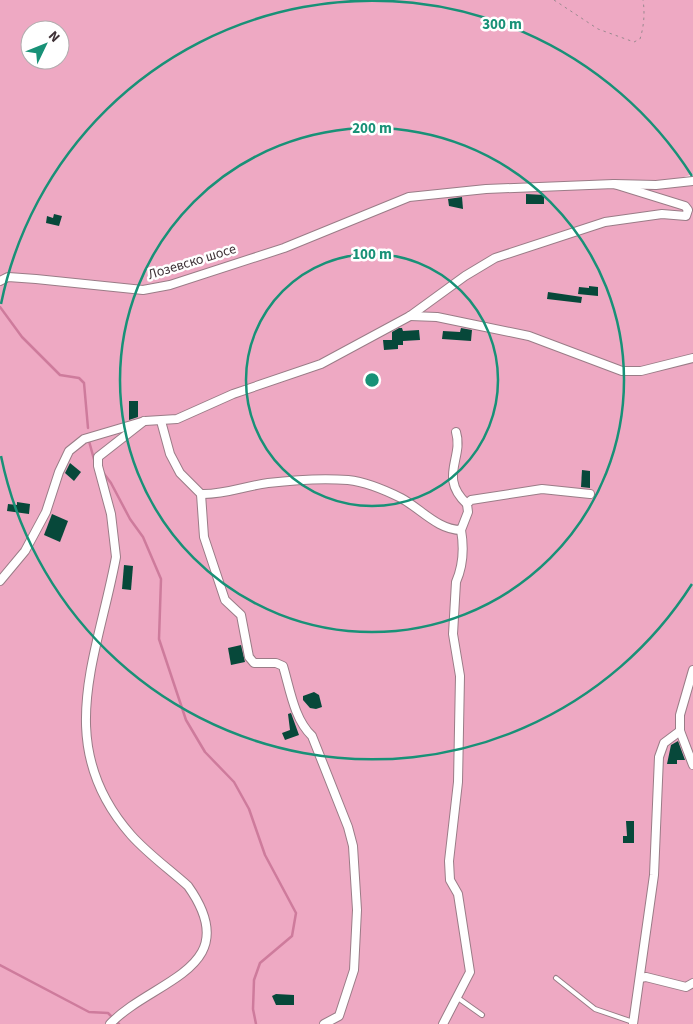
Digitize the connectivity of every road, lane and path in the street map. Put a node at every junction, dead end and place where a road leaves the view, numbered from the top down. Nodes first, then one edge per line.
1 (554, 0) edge
2 (643, 0) edge
3 (693, 180) edge
4 (614, 184) junction
5 (0, 281) edge
6 (410, 316) junction
7 (693, 358) edge
8 (144, 421) junction
9 (161, 421) junction
10 (456, 432) dead end
11 (201, 494) junction
12 (590, 494) dead end
13 (467, 504) junction
14 (461, 530) junction
15 (0, 581) edge
16 (693, 670) edge
17 (680, 731) junction
18 (693, 765) edge
19 (556, 978) dead end
20 (640, 978) junction
21 (693, 983) edge
22 (458, 998) junction
23 (482, 1015) dead end
24 (633, 1023) edge
25 (110, 1024) edge
26 (324, 1024) edge
27 (444, 1024) edge

1 - 2 path
3 - 4 street, Лозевско шосе
4 - 5 street, Лозевско шосе
4 - 6 street
6 - 7 street
6 - 9 street
8 - 9 street
8 - 15 street
8 - 25 street
9 - 11 street
10 - 13 street
11 - 14 street
11 - 26 street
12 - 13 street
13 - 14 street
14 - 22 street
16 - 17 street
17 - 18 street
17 - 20 street
19 - 24 lane
20 - 21 street
20 - 24 street
22 - 23 lane
22 - 27 street

